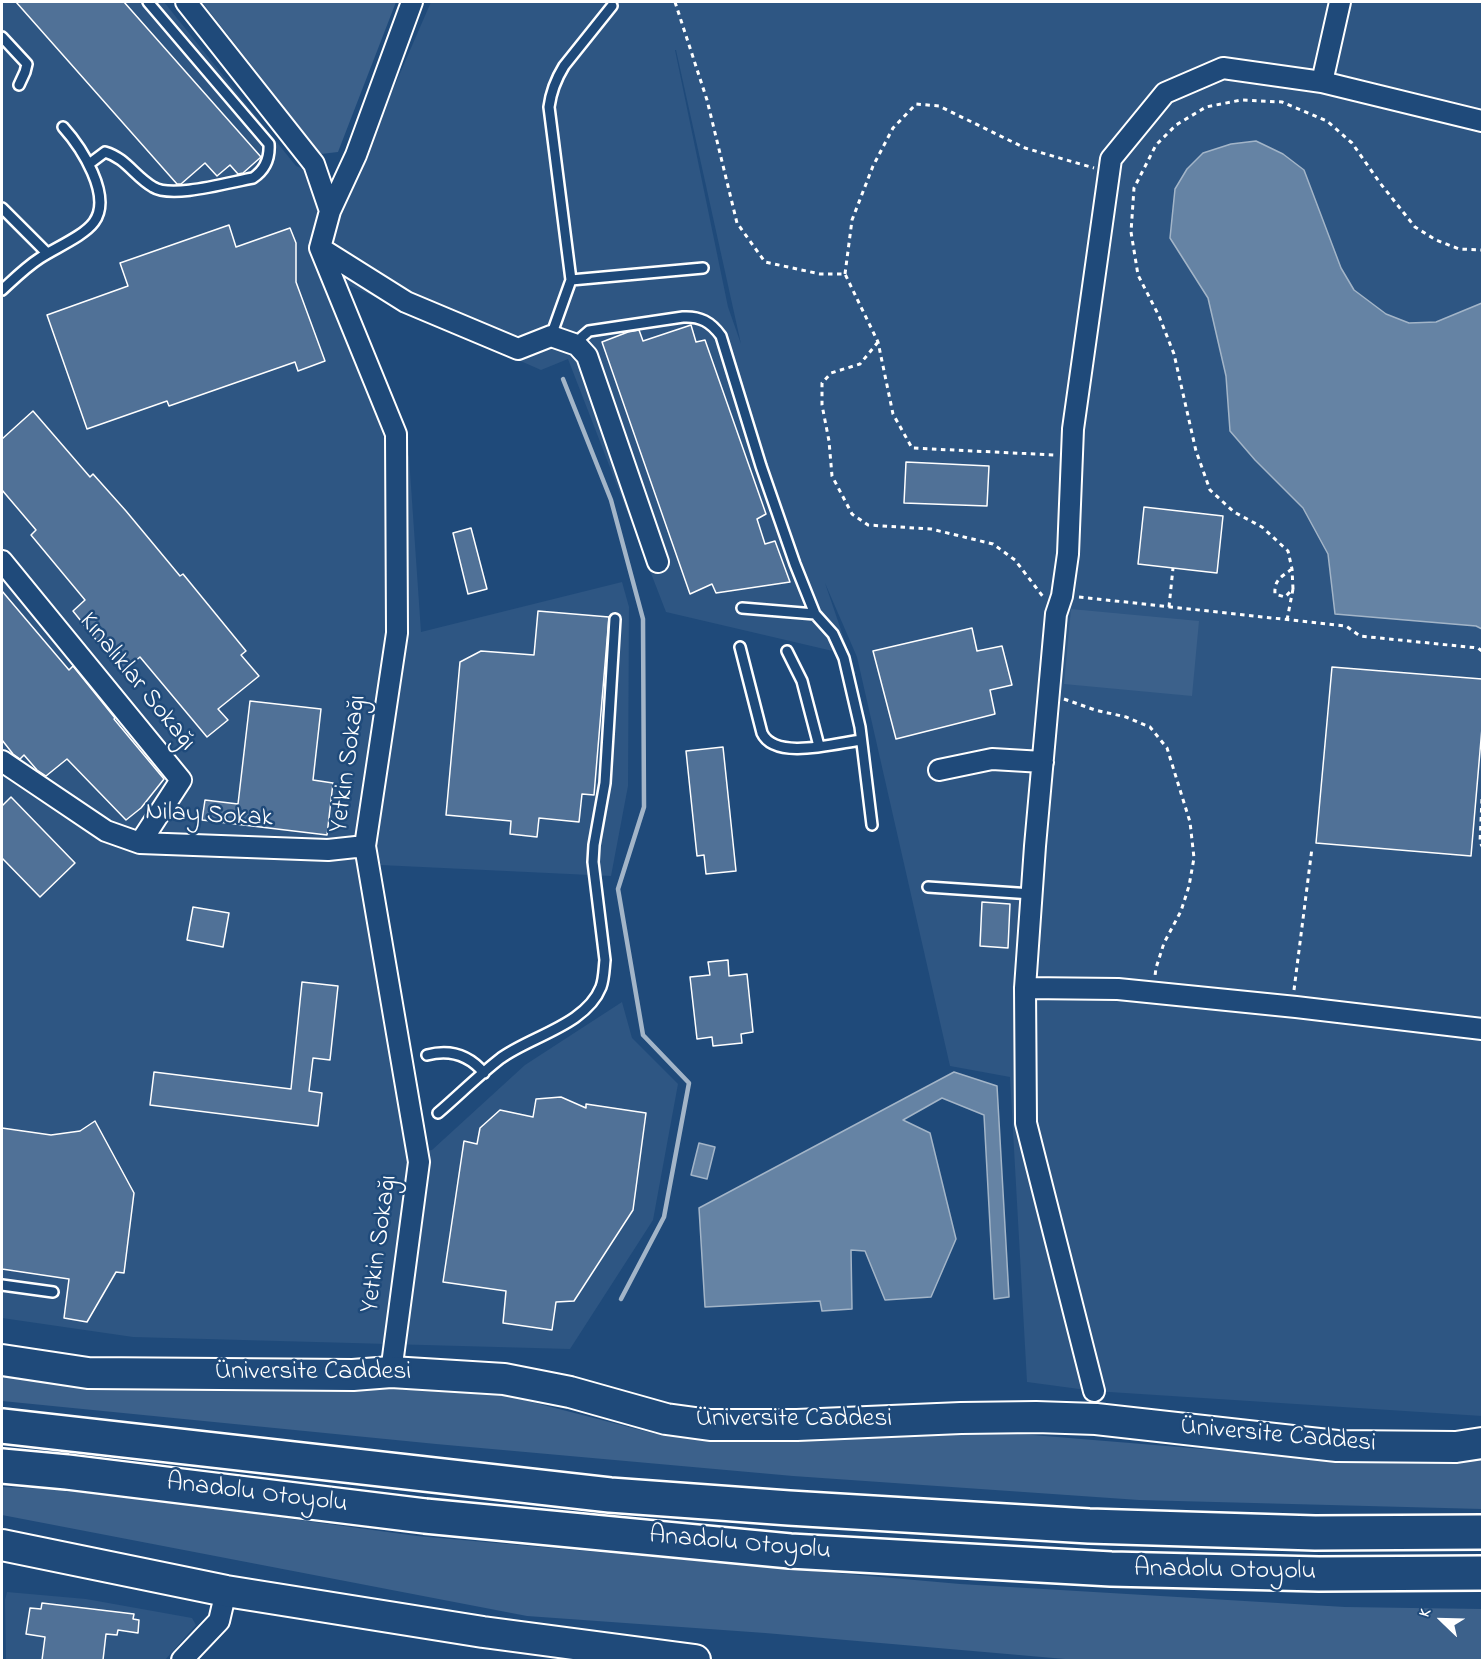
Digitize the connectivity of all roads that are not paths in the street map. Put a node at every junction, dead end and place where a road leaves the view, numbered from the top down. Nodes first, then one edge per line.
1 (148, 2) edge
2 (186, 2) edge
3 (412, 2) edge
4 (1340, 2) edge
5 (612, 6) dead end
6 (2, 37) edge
7 (1322, 82) junction
8 (19, 85) dead end
9 (268, 106) junction
10 (250, 121) junction
11 (1482, 121) edge
12 (63, 127) dead end
13 (89, 164) junction
14 (2, 208) edge
15 (330, 211) junction
16 (320, 248) junction
17 (47, 253) junction
18 (703, 268) dead end
19 (572, 280) junction
20 (2, 290) edge
21 (551, 336) junction
22 (577, 345) junction
23 (2, 561) edge
24 (658, 562) dead end
25 (742, 608) dead end
26 (815, 614) junction
27 (615, 619) dead end
28 (740, 647) dead end
29 (787, 651) dead end
30 (861, 740) junction
31 (819, 746) junction
32 (2, 761) edge
33 (1043, 762) junction
34 (939, 770) dead end
35 (872, 825) dead end
36 (140, 843) junction
37 (365, 846) junction
38 (928, 887) dead end
39 (1032, 894) junction
40 (1025, 988) junction
41 (1482, 1029) edge
42 (427, 1055) dead end
43 (484, 1073) junction
44 (438, 1113) dead end
45 (2, 1285) edge
46 (53, 1292) dead end
47 (2, 1360) edge
48 (390, 1372) junction
49 (1095, 1405) junction
50 (2, 1426) edge
51 (1474, 1445) edge
52 (2, 1466) edge
53 (1482, 1532) edge
54 (2, 1545) edge
55 (1482, 1573) edge
56 (226, 1591) junction
57 (182, 1660) edge
58 (695, 1660) edge

1 - 10 lane
2 - 9 street
3 - 15 street
4 - 7 street
5 - 19 lane
6 - 8 lane
7 - 11 street
7 - 33 street
9 - 10 lane
9 - 15 street
10 - 13 lane
12 - 13 lane
13 - 17 lane
14 - 17 lane
15 - 16 street
16 - 21 street
16 - 37 street, Yetkin Sokağı
17 - 20 lane
18 - 19 lane
19 - 21 lane
21 - 22 street
22 - 24 street
22 - 26 lane
23 - 36 street, Kınalıklar Sokağı
25 - 26 lane
26 - 30 lane
27 - 43 lane
28 - 31 lane
29 - 31 lane
30 - 31 lane
30 - 35 lane
32 - 36 street, Nilay Sokak
33 - 34 street
33 - 39 street
36 - 37 street, Nilay Sokak
37 - 48 street, Yetkin Sokağı
38 - 39 lane
39 - 40 street
40 - 41 street
40 - 49 street
42 - 43 lane
43 - 44 lane
45 - 46 lane
47 - 48 main road, Üniversite Caddesi
48 - 49 main road, Üniversite Caddesi
49 - 51 main road, Üniversite Caddesi
50 - 53 highway, Anadolu Otoyolu
52 - 55 highway, Anadolu Otoyolu
54 - 56 main road
56 - 57 street
56 - 58 main road

